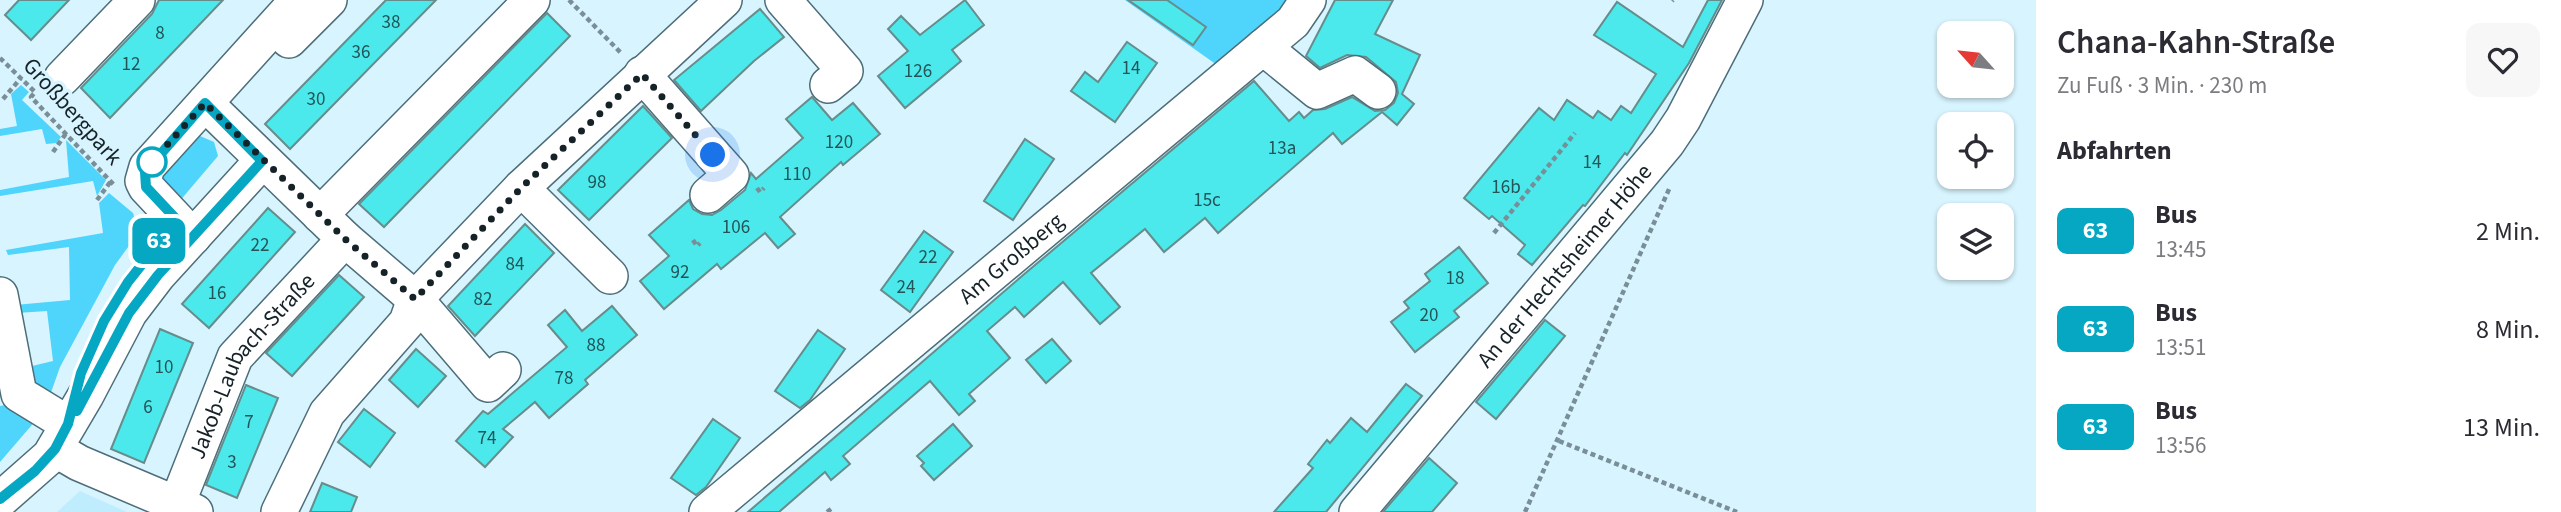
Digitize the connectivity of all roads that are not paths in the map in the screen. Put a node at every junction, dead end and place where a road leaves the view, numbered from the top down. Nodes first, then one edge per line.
1 (136, 0) edge
2 (329, 0) edge
3 (532, 0) edge
4 (724, 0) edge
5 (783, 0) edge
6 (1308, 0) edge
7 (1745, 0) edge
8 (291, 9) edge
9 (1263, 47) junction
10 (844, 73) dead end
11 (642, 74) junction
12 (62, 78) dead end
13 (1378, 91) dead end
14 (211, 110) junction
15 (253, 153) junction
16 (742, 181) dead end
17 (521, 188) junction
18 (320, 215) junction
19 (185, 228) junction
20 (345, 239) junction
21 (608, 278) dead end
22 (0, 295) edge
23 (415, 299) junction
24 (487, 385) dead end
25 (62, 436) junction
26 (0, 500) edge
27 (186, 508) edge
28 (279, 512) edge
29 (708, 512) edge
30 (1357, 512) edge

1 - 12 street
2 - 8 street
3 - 18 street
4 - 11 street
5 - 10 street
6 - 9 street, Am Großberg
7 - 30 street, An der Hechtsheimer Höhe
8 - 14 street
9 - 13 street
9 - 29 street, Am Großberg
11 - 16 street
11 - 17 street
14 - 15 street
14 - 19 street
15 - 18 street
15 - 19 street
17 - 21 street
17 - 23 street
18 - 20 street
19 - 25 street
20 - 23 street
20 - 27 street, Jakob-Laubach-Straße
22 - 25 street, Jakob-Laubach-Straße
23 - 24 street
23 - 28 street
25 - 26 street
25 - 27 street, Jakob-Laubach-Straße

